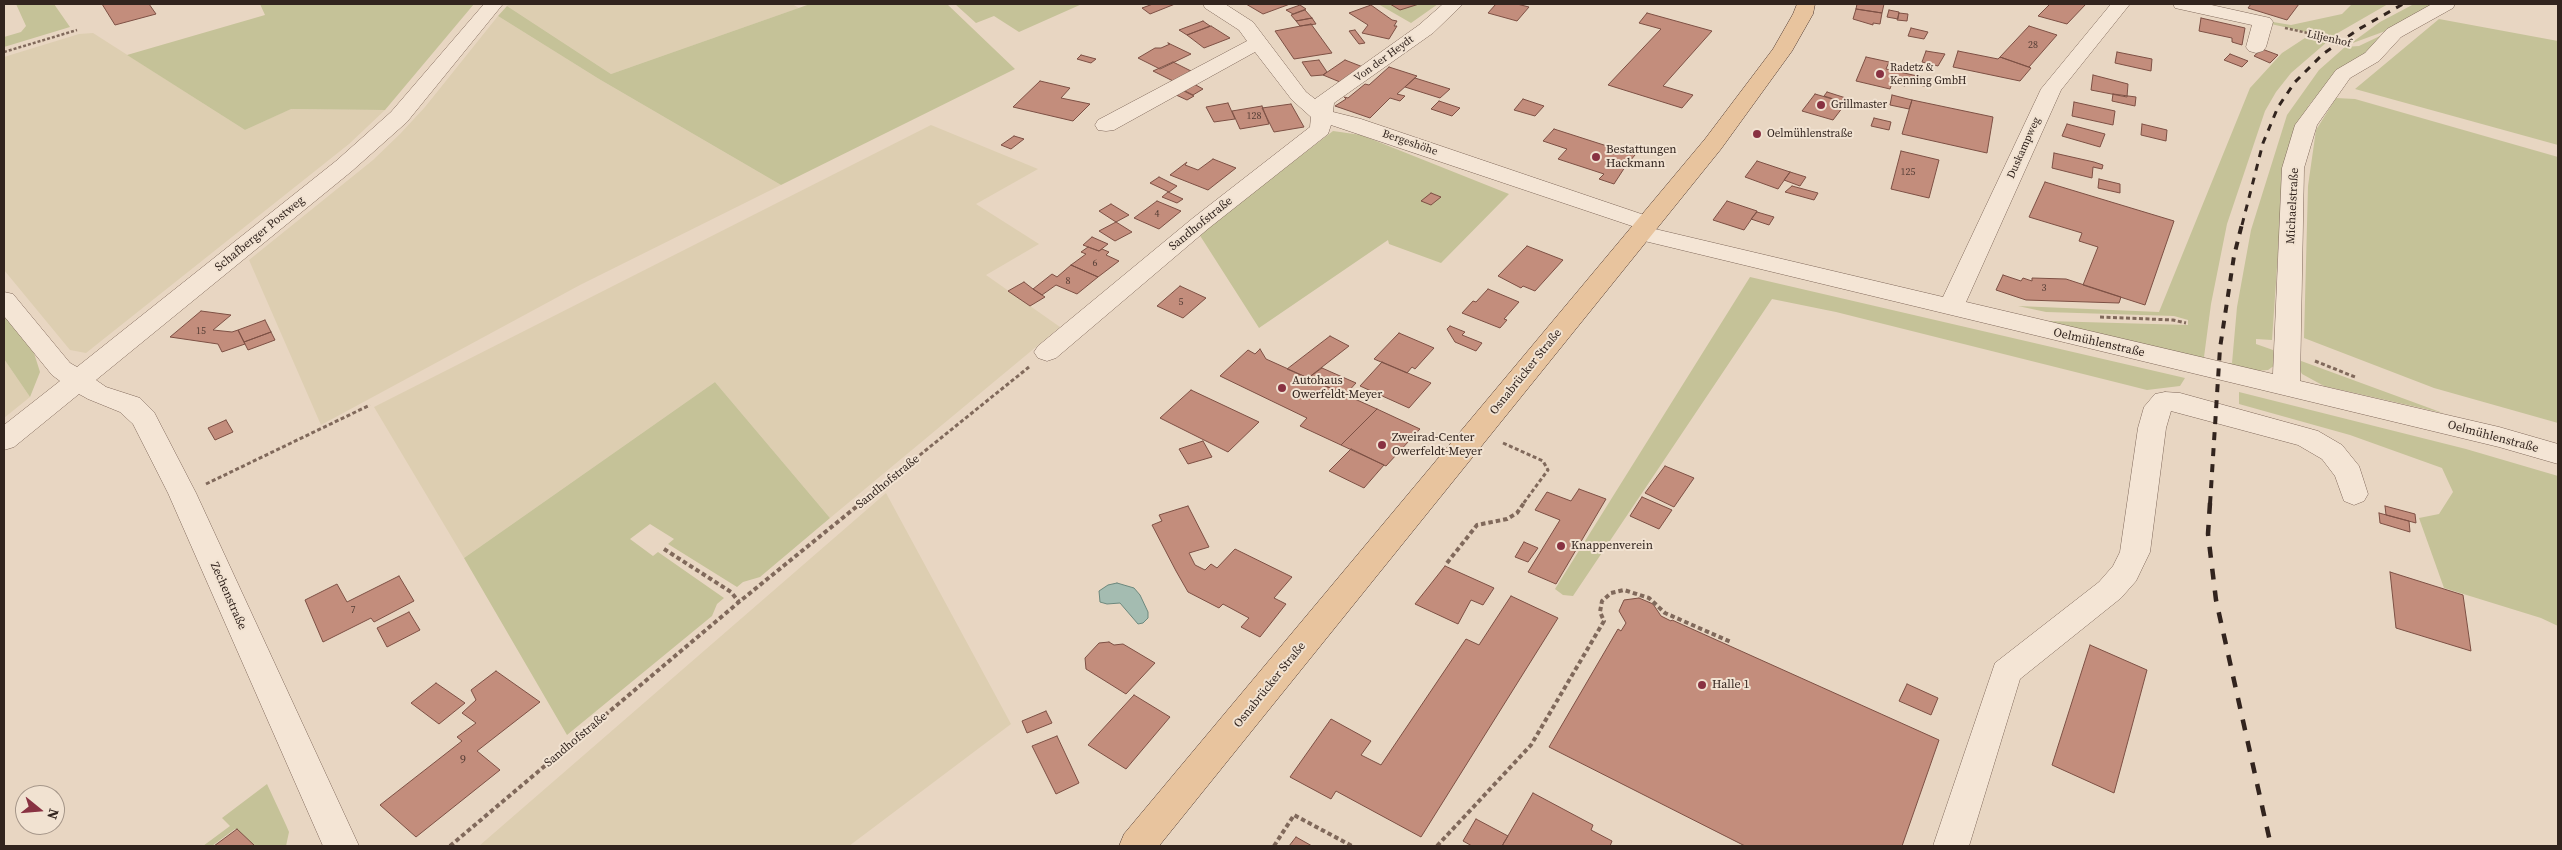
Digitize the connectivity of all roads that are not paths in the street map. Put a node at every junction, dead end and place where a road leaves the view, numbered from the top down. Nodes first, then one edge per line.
1 (494, 4) edge
2 (1212, 4) edge
3 (1454, 4) edge
4 (1806, 4) edge
5 (2121, 4) edge
6 (2182, 4) edge
7 (2446, 4) edge
8 (1259, 42) junction
9 (2256, 47) dead end
10 (1322, 116) junction
11 (1106, 125) dead end
12 (1644, 228) junction
13 (4, 300) edge
14 (1951, 308) junction
15 (1047, 352) road end
16 (77, 382) junction
17 (2286, 387) junction
18 (4, 440) edge
19 (2558, 454) edge
20 (2354, 494) dead end
21 (340, 846) edge
22 (1137, 846) edge
23 (1951, 846) edge

1 - 16 street, Schafberger Postweg
2 - 8 street, Bergeshöhe
3 - 10 street, Von der Heydt
4 - 12 main road, Osnabrücker Straße
5 - 14 street, Duskampweg
6 - 9 street
7 - 17 street, Michaelstraße
8 - 10 street, Bergeshöhe
8 - 11 street
10 - 12 street, Bergeshöhe
10 - 15 street, Sandhofstraße
12 - 14 street, Oelmühlenstraße
12 - 22 main road, Osnabrücker Straße
13 - 16 street, Zechenstraße
14 - 17 street, Oelmühlenstraße
16 - 18 street, Schafberger Postweg
16 - 21 street, Zechenstraße
17 - 19 street, Oelmühlenstraße
20 - 23 street

